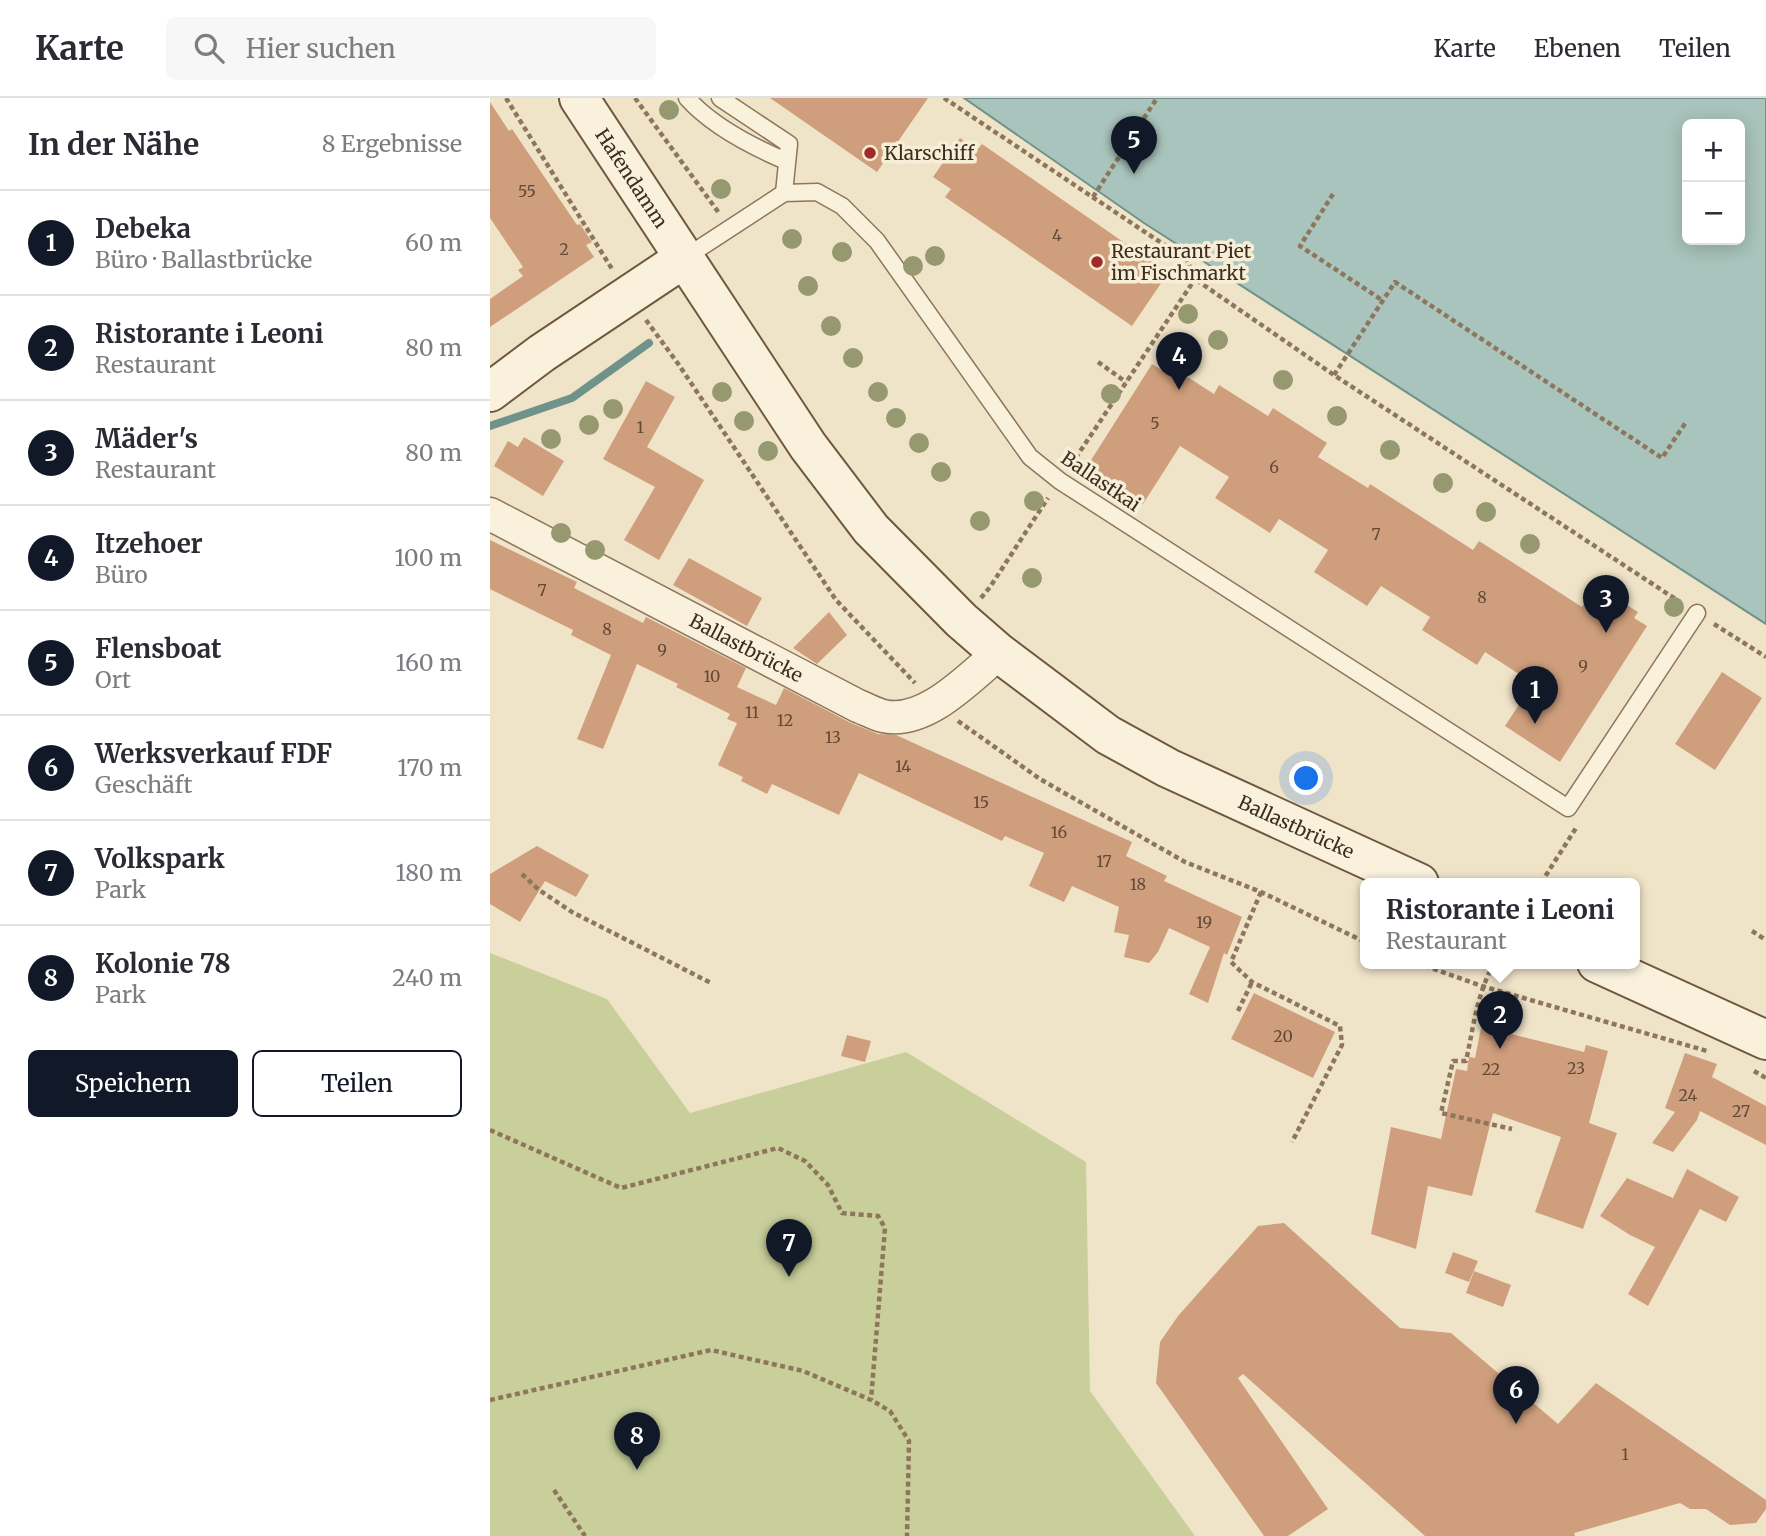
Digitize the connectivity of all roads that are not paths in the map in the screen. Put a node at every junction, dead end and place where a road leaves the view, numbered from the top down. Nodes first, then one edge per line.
1 (579, 98) edge
2 (687, 98) edge
3 (720, 98) edge
4 (786, 161) junction
5 (783, 193) junction
6 (683, 259) junction
7 (490, 392) edge
8 (490, 514) edge
9 (1697, 613) road end
10 (999, 653) junction
11 (1408, 878) edge
12 (1608, 969) edge
13 (1754, 1052) edge

1 - 6 street, Hafendamm
2 - 4 lane
3 - 4 lane
4 - 5 lane
5 - 6 lane
5 - 9 lane, Ballastkai
6 - 7 street
6 - 10 street, Ballastbrücke
8 - 10 street, Ballastbrücke
10 - 11 street, Ballastbrücke
12 - 13 street

